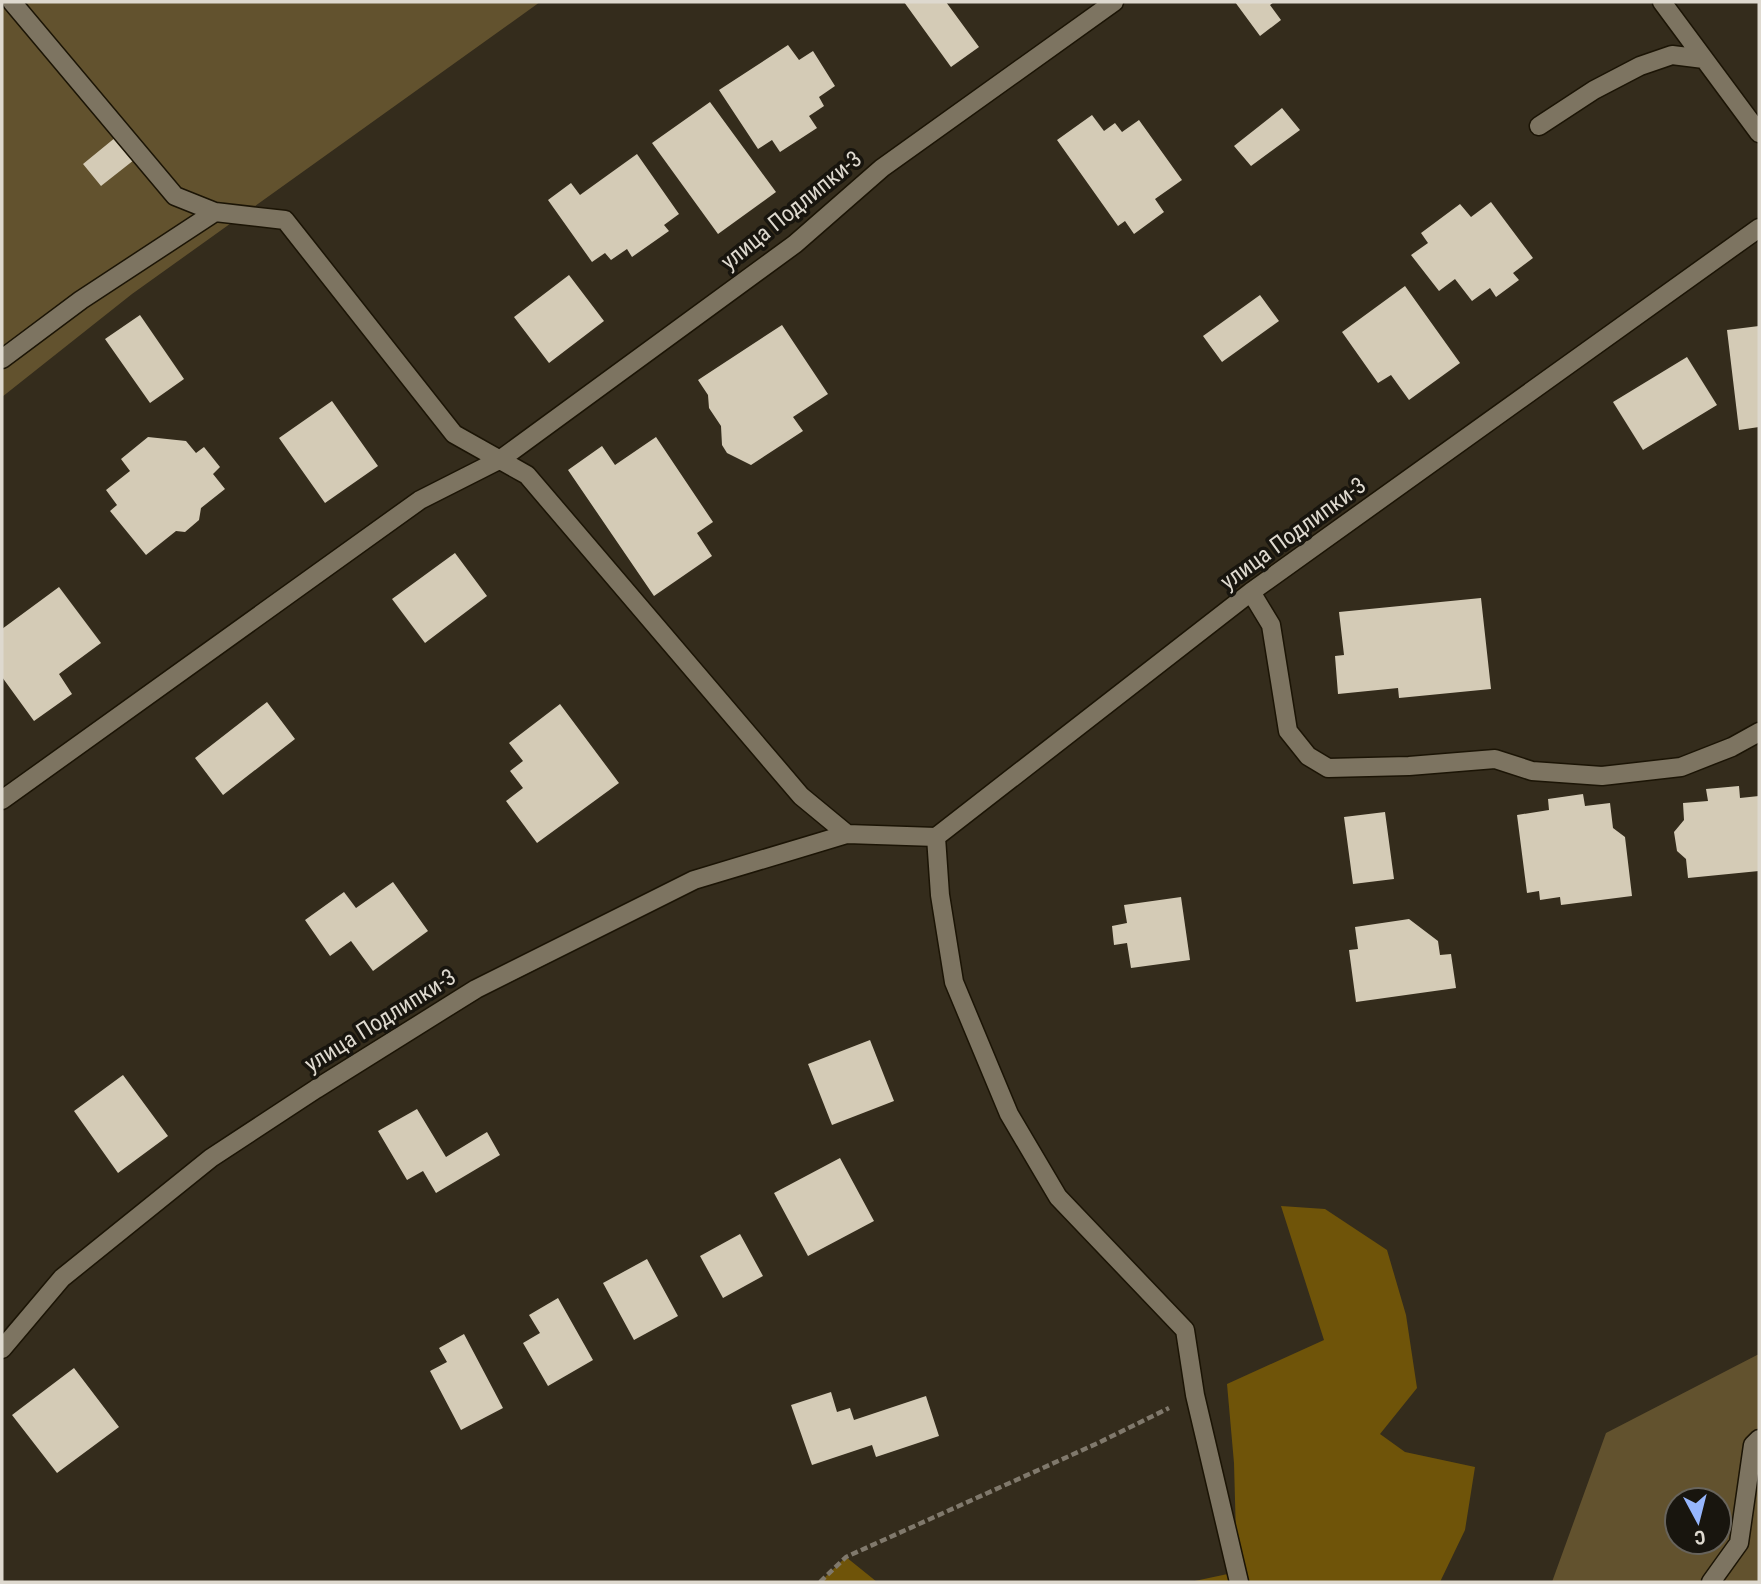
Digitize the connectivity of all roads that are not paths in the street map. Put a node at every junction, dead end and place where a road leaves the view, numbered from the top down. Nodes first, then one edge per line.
1 (12, 2) edge
2 (1114, 2) edge
3 (1662, 2) edge
4 (1704, 59) junction
5 (1539, 127) dead end
6 (1759, 133) edge
7 (215, 212) junction
8 (1759, 228) edge
9 (2, 359) edge
10 (500, 459) junction
11 (1251, 592) junction
12 (1759, 732) edge
13 (2, 800) edge
14 (847, 834) junction
15 (936, 836) junction
16 (2, 1349) edge
17 (1759, 1439) edge
18 (1239, 1582) edge
19 (1711, 1582) edge

1 - 7 street
2 - 10 street, улица Подлипки-3
3 - 4 street
4 - 5 street
4 - 6 street
7 - 9 street
7 - 10 street
8 - 11 street, улица Подлипки-3
10 - 13 street, улица Подлипки-3
10 - 14 street
11 - 12 street
11 - 15 street, улица Подлипки-3
14 - 15 street, улица Подлипки-3
14 - 16 street, улица Подлипки-3
15 - 18 street
17 - 19 street

